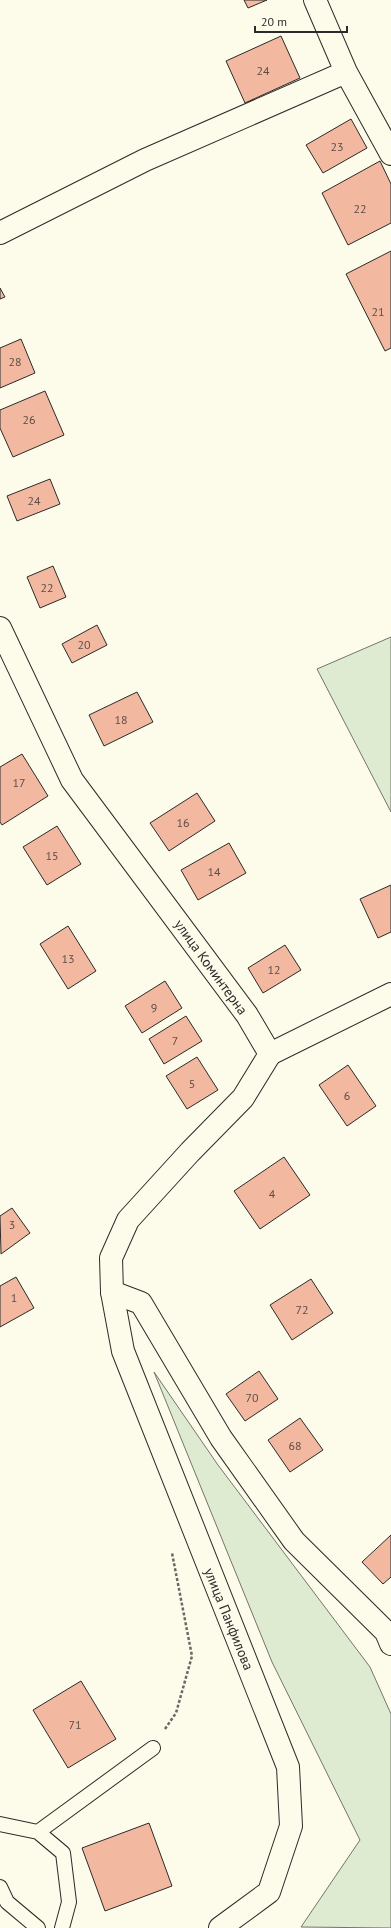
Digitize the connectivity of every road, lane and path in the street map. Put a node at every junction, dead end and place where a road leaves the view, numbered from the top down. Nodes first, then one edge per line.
1 (315, 0) edge
2 (346, 72) junction
3 (391, 154) edge
4 (0, 233) edge
5 (0, 628) edge
6 (391, 994) edge
7 (270, 1054) junction
8 (112, 1292) junction
9 (172, 1550) dead end
10 (391, 1644) edge
11 (153, 1748) joint
12 (0, 1824) edge
13 (38, 1832) junction
14 (0, 1887) edge
15 (38, 1928) edge
16 (62, 1928) edge
17 (220, 1928) edge

1 - 2 street
2 - 3 street
2 - 4 street
5 - 7 street, улица Коминтерна
6 - 7 street
7 - 8 street
8 - 10 street
8 - 17 street, улица Панфилова
9 - 11 path
11 - 13 lane
12 - 13 lane
13 - 16 lane
14 - 15 lane

